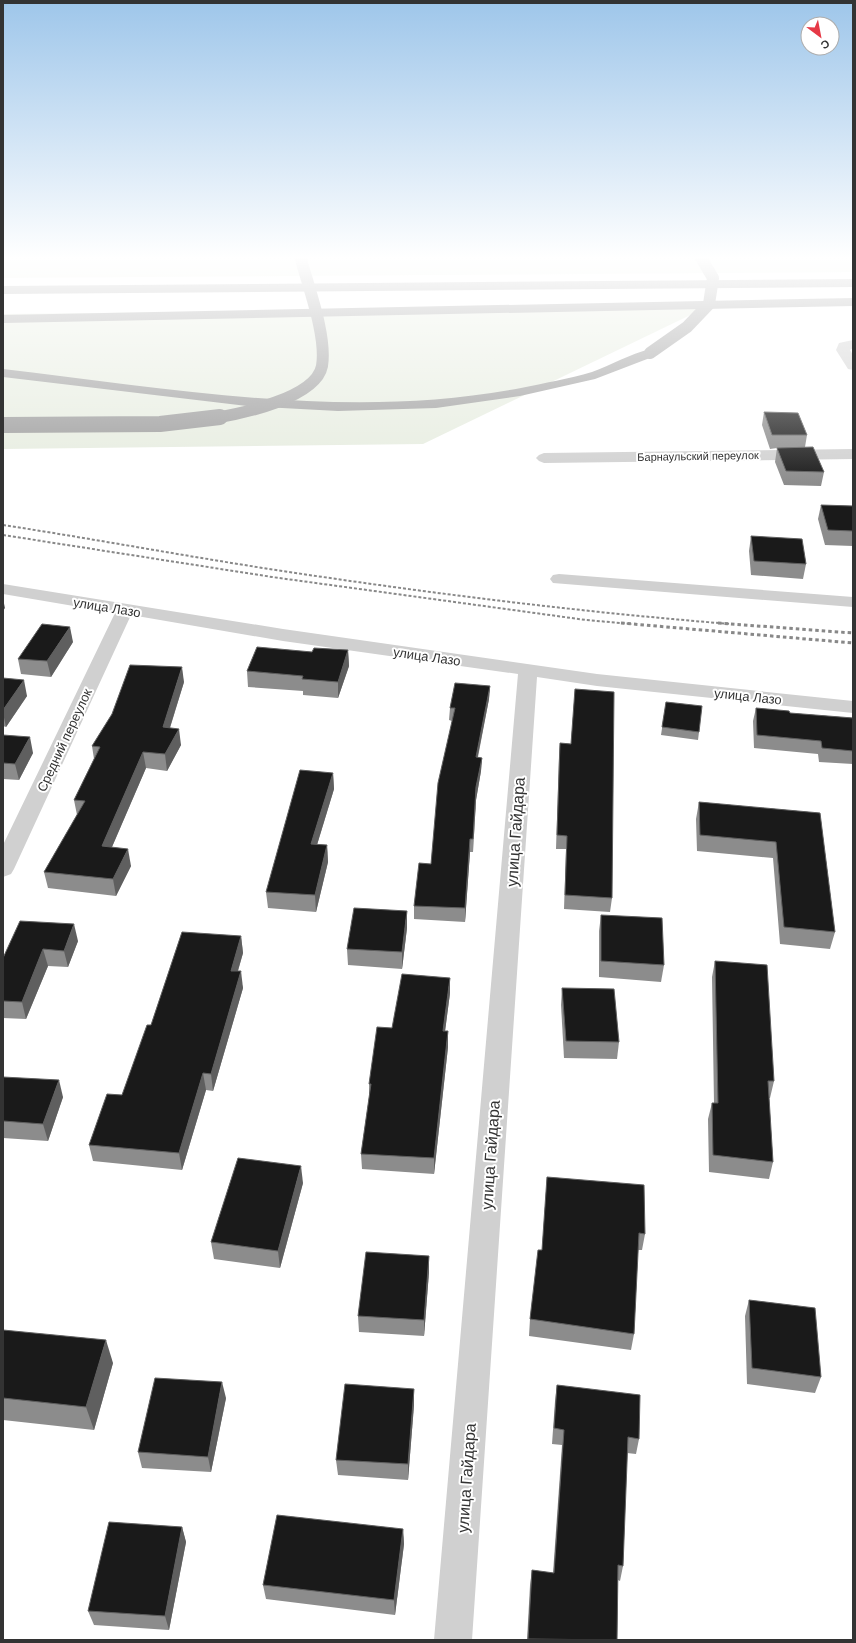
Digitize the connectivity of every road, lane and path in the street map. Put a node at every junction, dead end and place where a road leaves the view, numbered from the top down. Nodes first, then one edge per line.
1 (319, 333) edge
2 (679, 333) edge
3 (853, 344) edge
4 (853, 366) edge
5 (3, 373) edge
6 (3, 425) edge
7 (853, 454) edge
8 (544, 458) dead end
9 (558, 578) dead end
10 (3, 590) edge
11 (853, 602) edge
12 (125, 610) junction
13 (528, 670) junction
14 (853, 707) edge
15 (3, 869) edge
16 (453, 1640) edge

1 - 6 highway, bridge
2 - 5 highway, bridge
3 - 4 street
7 - 8 street, Барнаульский переулок
9 - 11 street
10 - 12 street, улица Лазо
12 - 13 street, улица Лазо
12 - 15 street, Средний переулок
13 - 14 street, улица Лазо
13 - 16 street, улица Гайдара

